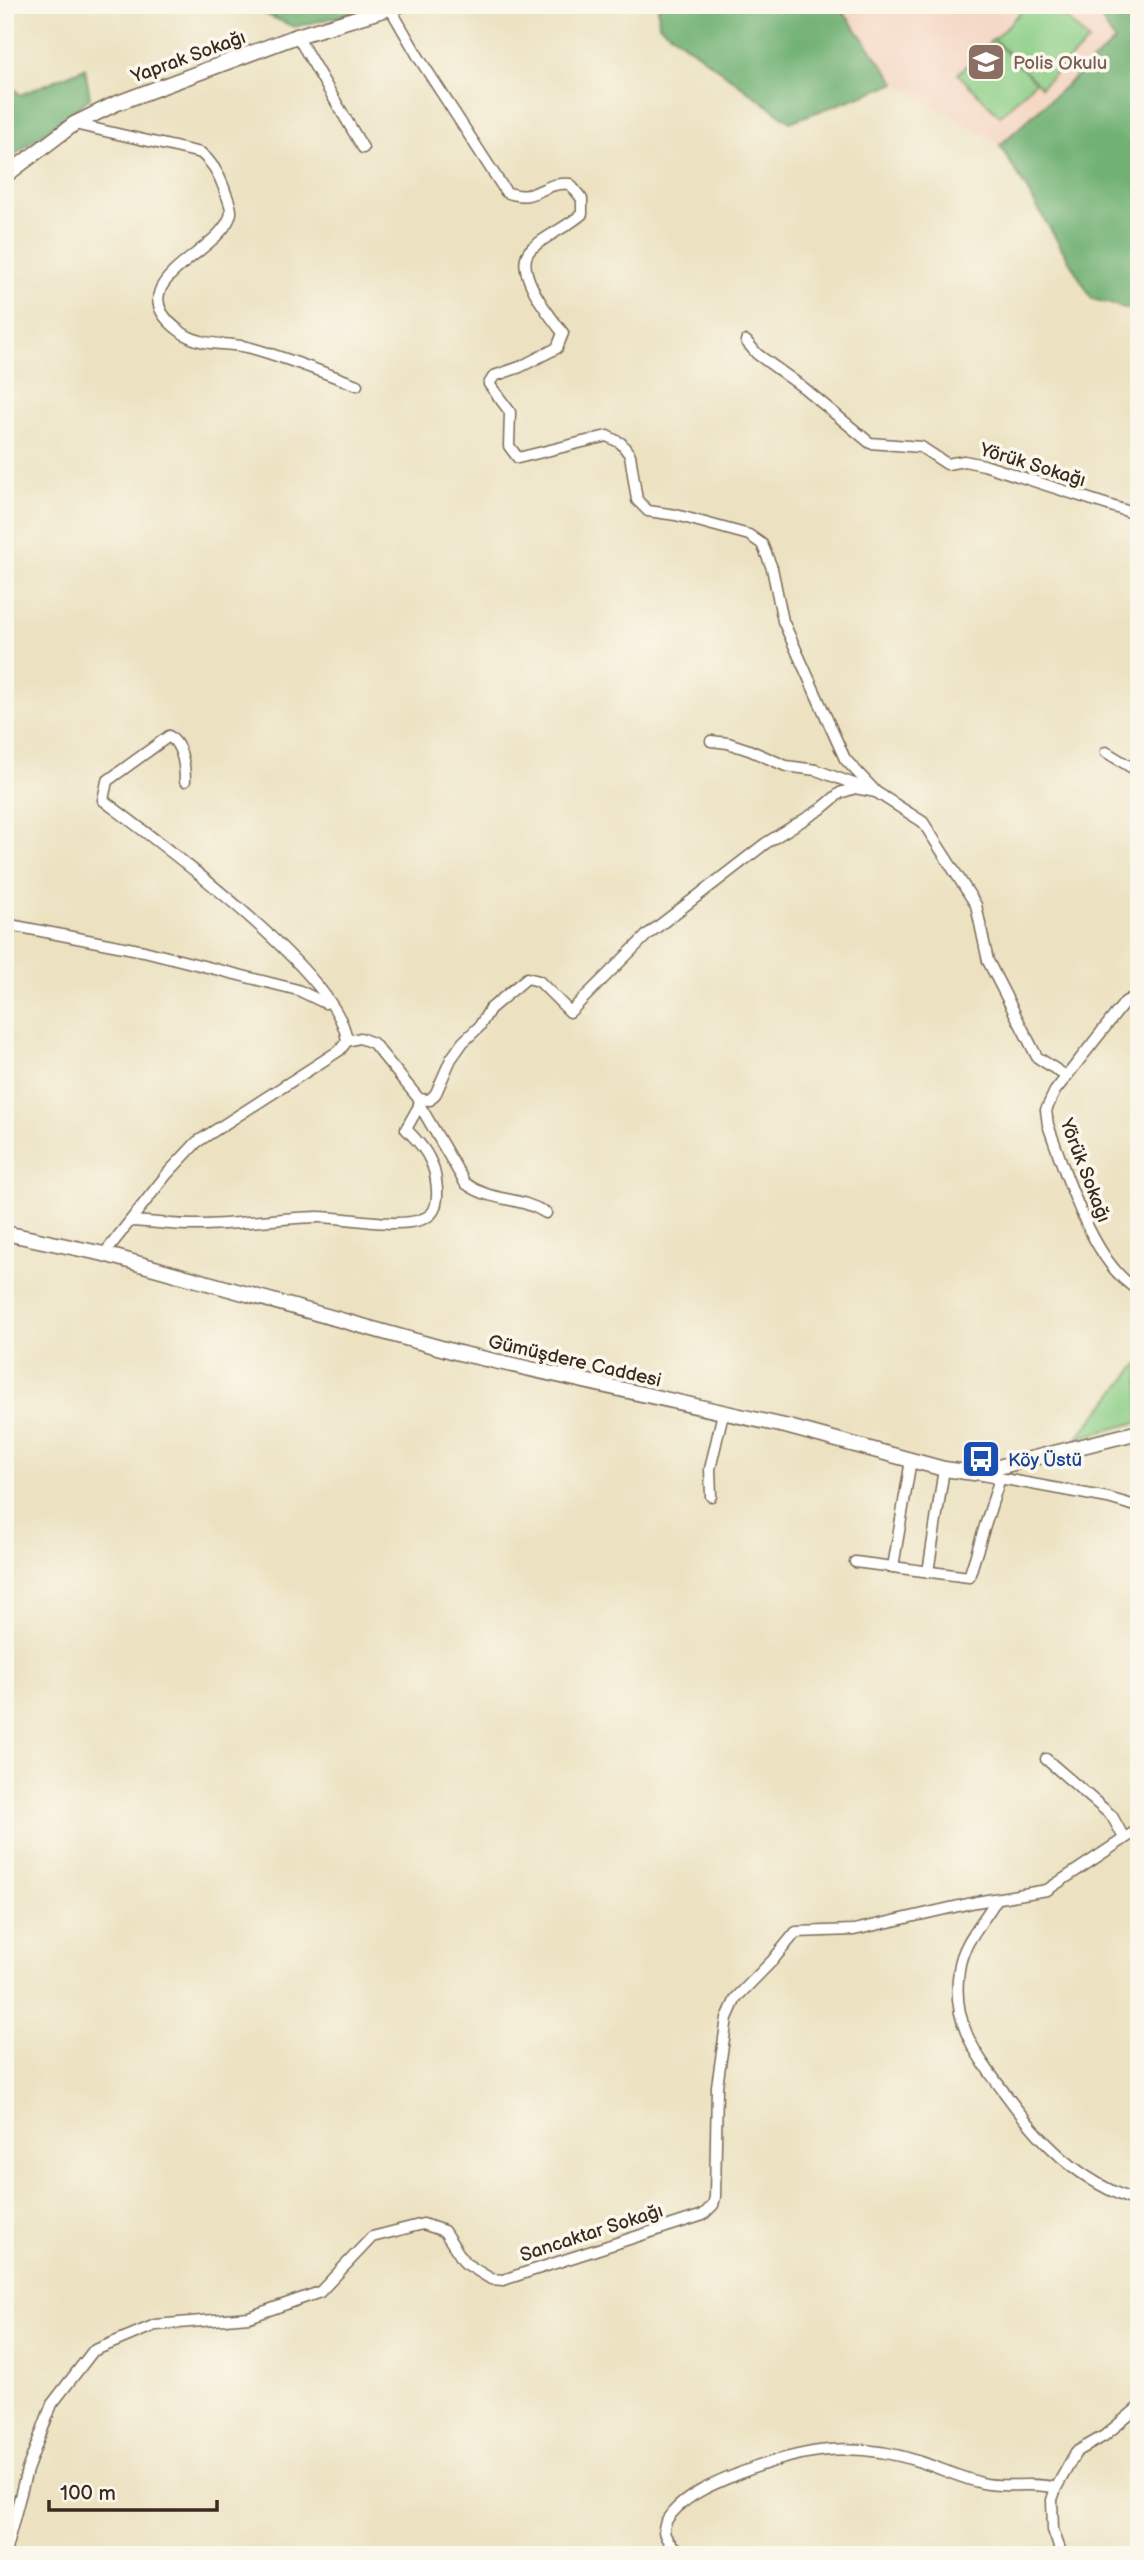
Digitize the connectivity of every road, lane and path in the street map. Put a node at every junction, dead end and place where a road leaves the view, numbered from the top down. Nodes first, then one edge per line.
1 (395, 7) edge
2 (297, 36) junction
3 (74, 124) junction
4 (363, 148) dead end
5 (5, 176) edge
6 (746, 341) dead end
7 (357, 385) dead end
8 (1139, 515) edge
9 (711, 741) dead end
10 (1106, 752) dead end
11 (1139, 762) edge
12 (185, 781) dead end
13 (876, 792) junction
14 (5, 925) edge
15 (1139, 994) edge
16 (336, 1012) junction
17 (347, 1041) junction
18 (1066, 1076) junction
19 (419, 1102) junction
20 (546, 1213) dead end
21 (131, 1221) junction
22 (5, 1233) edge
23 (104, 1254) junction
24 (1139, 1290) edge
25 (723, 1413) junction
26 (1139, 1432) edge
27 (911, 1460) junction
28 (944, 1469) junction
29 (974, 1473) junction
30 (1000, 1479) junction
31 (711, 1496) dead end
32 (1139, 1507) edge
33 (855, 1562) dead end
34 (893, 1567) junction
35 (928, 1572) junction
36 (1046, 1759) dead end
37 (1139, 1829) edge
38 (1124, 1838) junction
39 (996, 1900) junction
40 (1139, 2202) edge
41 (1139, 2407) edge
42 (1056, 2487) junction
43 (5, 2553) edge
44 (684, 2555) edge
45 (1062, 2555) edge

1 - 2 street, Yaprak Sokağı
1 - 13 street
2 - 3 street, Yaprak Sokağı
2 - 4 street
3 - 5 street, Yaprak Sokağı
3 - 7 street
6 - 8 street, Yörük Sokağı
9 - 13 street
10 - 11 street
12 - 16 street
13 - 18 street
13 - 19 street
14 - 16 street
15 - 18 street, Yörük Sokağı
16 - 17 street
17 - 19 street
17 - 21 street
18 - 24 street, Yörük Sokağı
19 - 20 street
19 - 21 street
21 - 23 street
22 - 23 street, Gümüşdere Caddesi
23 - 25 street, Gümüşdere Caddesi
25 - 27 street, Gümüşdere Caddesi
25 - 31 street
26 - 29 street, Gümüşdere Caddesi
27 - 28 street, Gümüşdere Caddesi
27 - 34 street
28 - 29 street, Gümüşdere Caddesi
28 - 35 street
29 - 30 street
30 - 32 street
30 - 35 street
33 - 34 street
34 - 35 street
36 - 38 street
37 - 38 street, Sancaktar Sokağı
38 - 39 street, Sancaktar Sokağı
39 - 40 street
39 - 43 street, Sancaktar Sokağı
41 - 42 street
42 - 44 street
42 - 45 street

